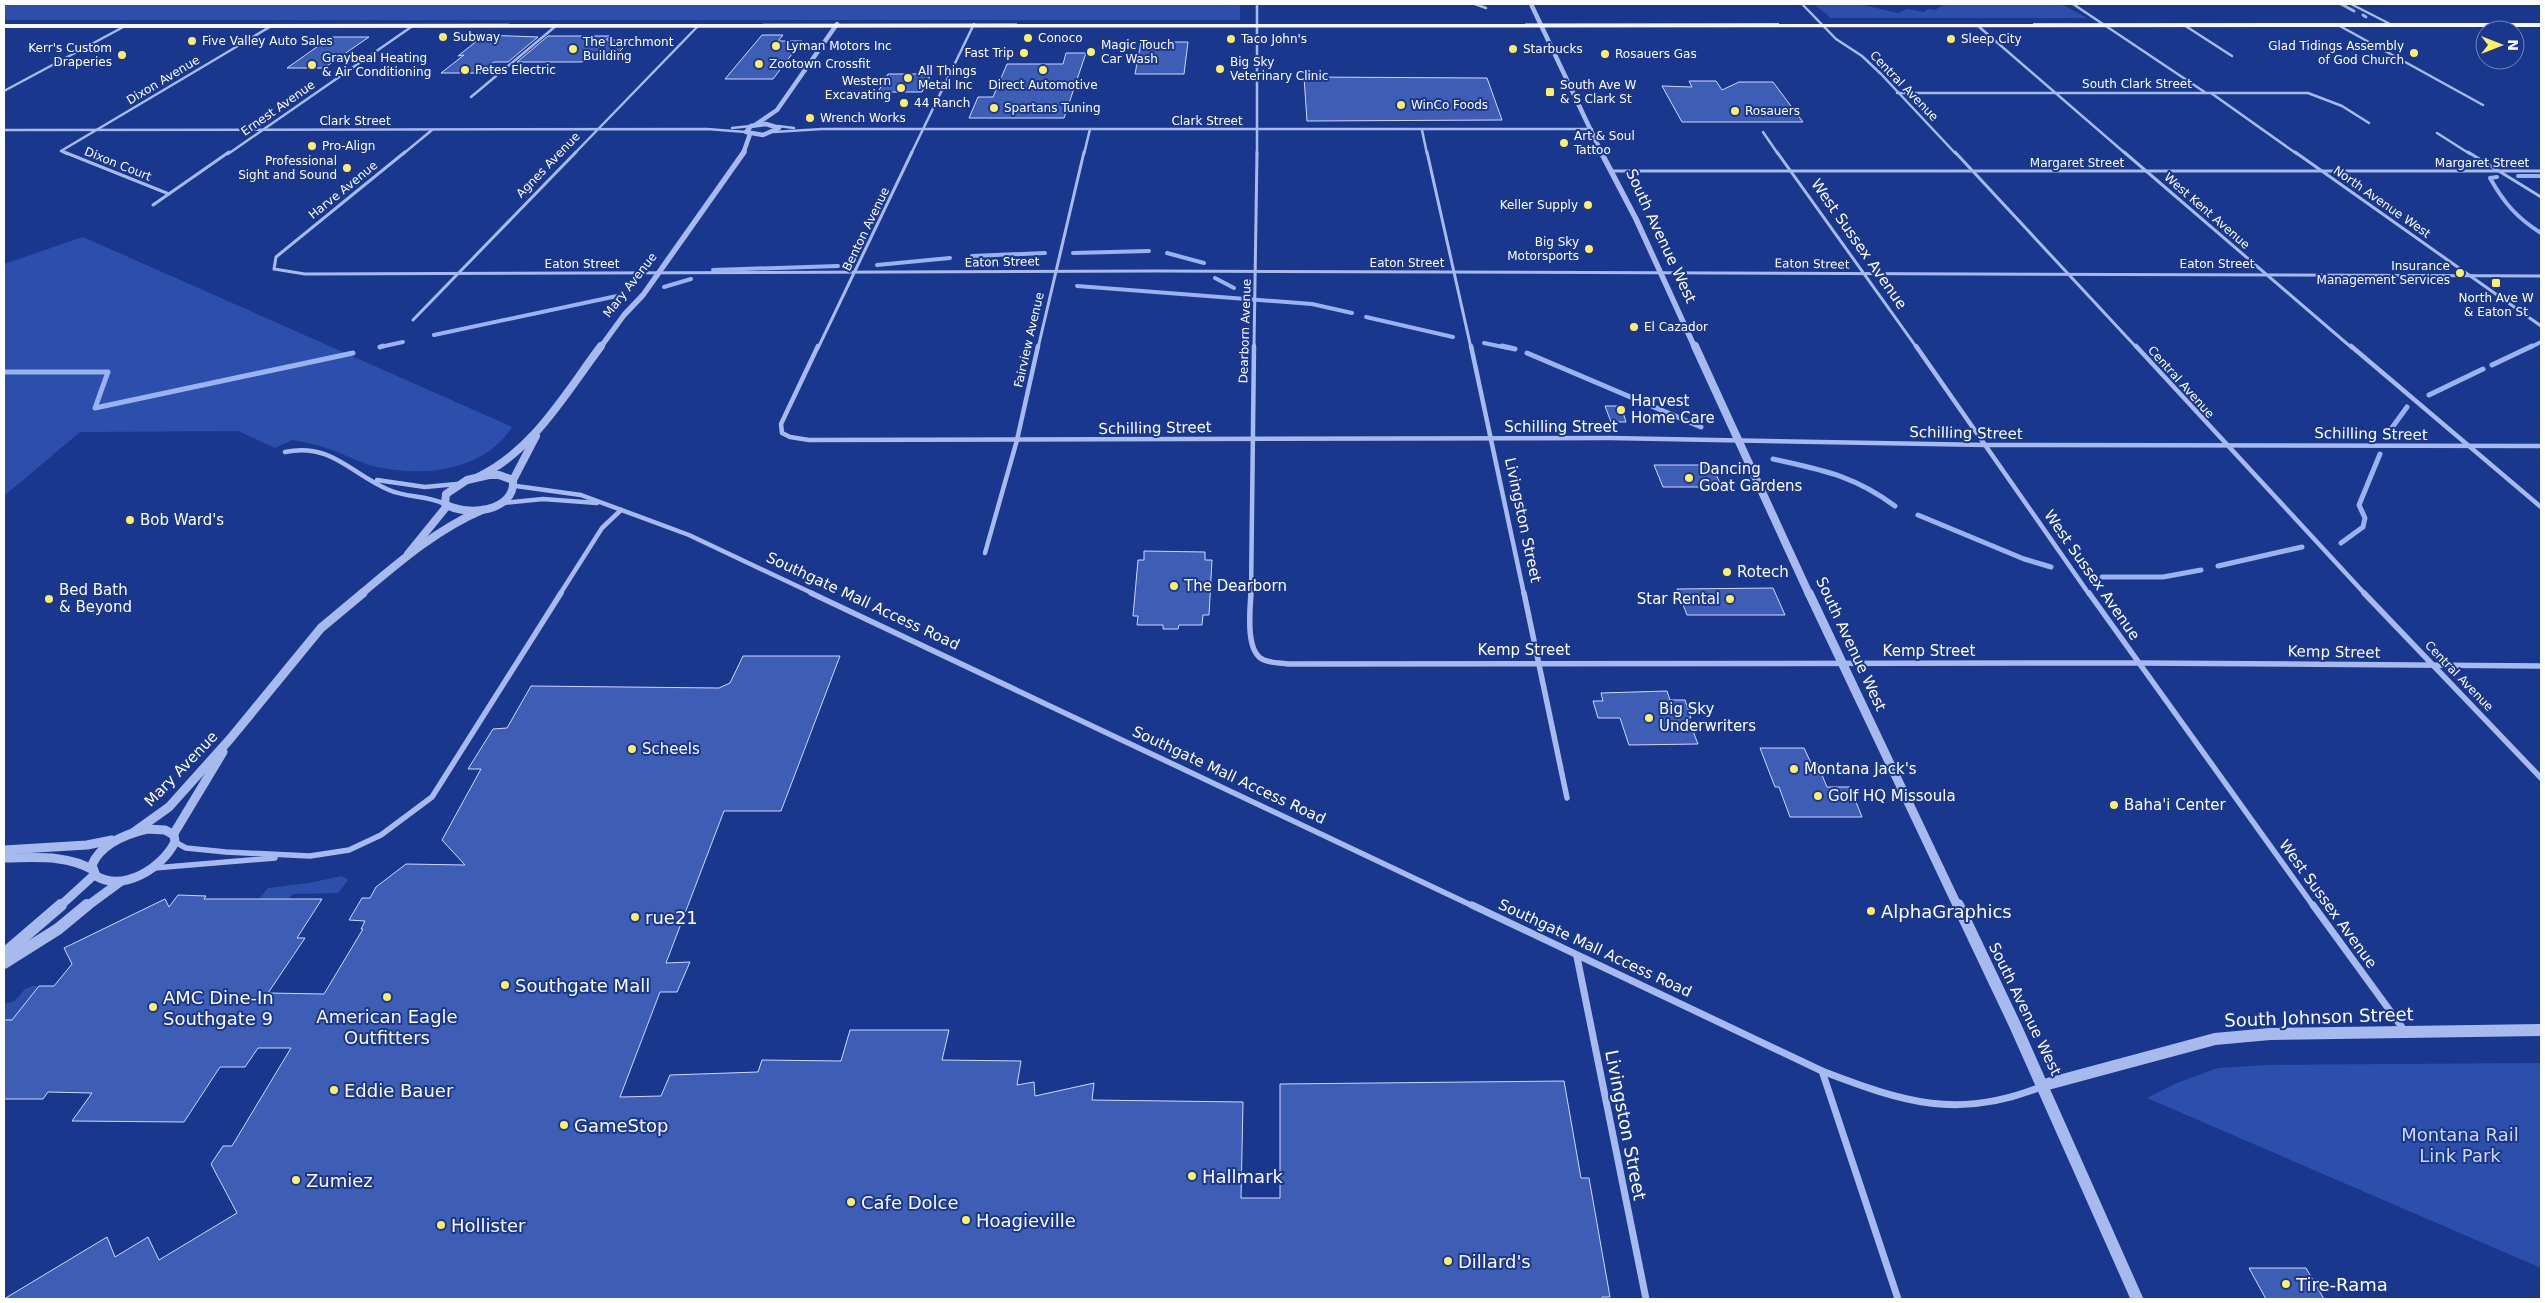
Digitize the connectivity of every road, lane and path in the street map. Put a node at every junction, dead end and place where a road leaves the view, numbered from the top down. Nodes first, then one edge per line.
1 (1258, 4) edge
2 (1475, 4) edge
3 (1531, 4) edge
4 (1802, 4) edge
5 (2073, 4) edge
6 (2351, 4) edge
7 (1486, 8) dead end
8 (837, 24) junction
9 (974, 24) junction
10 (1257, 24) junction
11 (1540, 24) junction
12 (128, 25) junction
13 (273, 25) junction
14 (414, 25) junction
15 (558, 25) junction
16 (699, 25) junction
17 (1821, 25) junction
18 (1976, 25) junction
19 (2108, 25) junction
20 (2184, 25) junction
21 (2338, 25) junction
22 (2392, 25) junction
23 (4, 26) edge
24 (2539, 26) edge
25 (2232, 56) dead end
26 (4, 91) edge
27 (1897, 93) junction
28 (2054, 93) junction
29 (2206, 93) junction
30 (2211, 93) junction
31 (471, 97) dead end
32 (2483, 105) dead end
33 (777, 110) junction
34 (2369, 123) dead end
35 (753, 126) junction
36 (777, 126) junction
37 (822, 129) junction
38 (1090, 129) junction
39 (1592, 129) junction
40 (4, 130) edge
41 (96, 130) junction
42 (262, 130) junction
43 (432, 130) junction
44 (596, 130) junction
45 (707, 130) junction
46 (924, 130) junction
47 (1257, 130) junction
48 (1422, 130) junction
49 (774, 132) junction
50 (1763, 132) dead end
51 (748, 133) junction
52 (2437, 133) dead end
53 (765, 135) junction
54 (61, 151) joint
55 (743, 155) junction
56 (1613, 171) junction
57 (1793, 171) junction
58 (1972, 171) junction
59 (2500, 171) junction
60 (2541, 171) edge
61 (2147, 172) junction
62 (2322, 172) junction
63 (169, 194) junction
64 (2541, 196) edge
65 (153, 205) dead end
66 (274, 269) joint
67 (1055, 272) junction
68 (1257, 272) junction
69 (1661, 272) junction
70 (856, 273) junction
71 (1454, 273) junction
72 (456, 274) junction
73 (658, 274) junction
74 (1866, 274) junction
75 (2069, 274) junction
76 (2266, 275) junction
77 (2470, 276) junction
78 (2541, 276) edge
79 (413, 320) dead end
80 (2541, 326) edge
81 (538, 431) junction
82 (790, 437) joint
83 (1253, 438) junction
84 (1491, 438) junction
85 (1738, 439) junction
86 (1017, 440) junction
87 (2224, 444) junction
88 (1986, 445) junction
89 (2468, 446) junction
90 (2541, 446) edge
91 (285, 452) dead end
92 (478, 477) junction
93 (374, 480) junction
94 (514, 483) junction
95 (458, 484) junction
96 (499, 504) junction
97 (446, 505) junction
98 (2541, 507) edge
99 (482, 510) junction
100 (621, 510) junction
101 (985, 553) dead end
102 (406, 556) junction
103 (1258, 657) joint
104 (1539, 663) junction
105 (1841, 663) junction
106 (2138, 663) junction
107 (2435, 666) junction
108 (2541, 666) edge
109 (233, 735) junction
110 (2541, 778) edge
111 (1568, 798) dead end
112 (134, 832) junction
113 (121, 837) junction
114 (174, 839) junction
115 (4, 850) edge
116 (283, 857) junction
117 (4, 858) edge
118 (153, 868) junction
119 (93, 872) junction
120 (125, 880) junction
121 (4, 954) edge
122 (1577, 956) junction
123 (4, 963) edge
124 (2541, 1030) edge
125 (2404, 1031) junction
126 (1822, 1071) junction
127 (2044, 1085) junction
128 (1646, 1299) edge
129 (1898, 1299) edge
130 (2137, 1299) edge

1 - 10 street, Dearborn Avenue
2 - 7 street
3 - 11 street, South Avenue West
4 - 17 street, Central Avenue
5 - 19 street
6 - 22 street
8 - 9 highway
8 - 16 highway
8 - 33 street
9 - 10 highway
9 - 46 street, Benton Avenue
10 - 11 highway
10 - 47 street, Dearborn Avenue
11 - 17 highway
11 - 39 street, South Avenue West
12 - 13 highway
12 - 23 highway
12 - 26 street
13 - 14 highway
13 - 41 street, Dixon Avenue
14 - 15 highway
14 - 42 street, Ernest Avenue
15 - 16 highway
15 - 31 street
16 - 44 street, Agnes Avenue
17 - 18 highway
17 - 27 street, Central Avenue
18 - 19 highway
18 - 28 street, West Kent Avenue
19 - 20 highway
19 - 29 street
20 - 21 highway
20 - 25 street
21 - 22 highway
21 - 32 street
22 - 24 highway
27 - 28 street, South Clark Street
27 - 58 street, Central Avenue
28 - 29 street, South Clark Street
28 - 61 street, West Kent Avenue
29 - 30 street, South Clark Street
30 - 34 street, South Clark Street
30 - 62 street, North Avenue West
33 - 35 street
33 - 36 street
35 - 36 street
35 - 45 street, Clark Street
35 - 51 street
36 - 37 street
36 - 49 street
37 - 46 street, Clark Street
37 - 49 street
38 - 46 street, Clark Street
38 - 47 street, Clark Street
38 - 67 street, Fairview Avenue
39 - 48 street, Clark Street
39 - 56 street, South Avenue West
40 - 41 street, Clark Street
41 - 42 street, Clark Street
41 - 54 street, Dixon Avenue
42 - 43 street, Clark Street
42 - 63 street, Ernest Avenue
43 - 44 street, Clark Street
43 - 66 street, Harve Avenue
44 - 45 street, Clark Street
44 - 72 street, Agnes Avenue
45 - 51 street, Clark Street
46 - 70 street, Benton Avenue
47 - 48 street, Clark Street
47 - 68 street, Dearborn Avenue
48 - 71 street, Livingston Street
49 - 53 street
50 - 57 street, West Sussex Avenue
51 - 53 street
51 - 55 street, Mary Avenue
52 - 59 street
53 - 55 street, Mary Avenue
54 - 63 street, Dixon Court
55 - 73 street, Mary Avenue
56 - 57 street, Margaret Street
56 - 69 street, South Avenue West
57 - 58 street, Margaret Street
57 - 74 street, West Sussex Avenue
58 - 61 street, Margaret Street
58 - 75 street, Central Avenue
59 - 60 street, Margaret Street
59 - 62 street, Margaret Street
59 - 64 street
61 - 62 street, Margaret Street
61 - 76 street, West Kent Avenue
62 - 77 street, North Avenue West
63 - 65 street, Ernest Avenue
66 - 72 street, Eaton Street
67 - 68 street, Eaton Street
67 - 70 street, Eaton Street
67 - 86 street, Fairview Avenue
68 - 71 street, Eaton Street
68 - 83 street, Dearborn Avenue
69 - 71 street, Eaton Street
69 - 74 street, Eaton Street
69 - 85 street, South Avenue West
70 - 73 street, Eaton Street
70 - 82 street, Benton Avenue
71 - 84 street, Livingston Street
72 - 73 street, Eaton Street
72 - 79 street, Agnes Avenue
73 - 81 street, Mary Avenue
74 - 75 street, Eaton Street
74 - 88 street, West Sussex Avenue
75 - 76 street, Eaton Street
75 - 87 street, Central Avenue
76 - 77 street, Eaton Street
76 - 89 street, West Kent Avenue
77 - 78 street, Eaton Street
77 - 80 street, North Avenue West
81 - 92 street, Mary Avenue
81 - 94 street, Mary Avenue
82 - 86 street, Schilling Street
83 - 84 street, Schilling Street
83 - 86 street, Schilling Street
83 - 103 street, Dearborn Avenue
84 - 85 street, Schilling Street
84 - 104 street, Livingston Street
85 - 88 street, Schilling Street
85 - 105 street, South Avenue West
86 - 101 street, Fairview Avenue
87 - 88 street, Schilling Street
87 - 89 street, Schilling Street
87 - 107 street, Central Avenue
88 - 106 street, West Sussex Avenue
89 - 90 street, Schilling Street
89 - 98 street, West Kent Avenue
91 - 93 street
92 - 94 street
92 - 95 street
93 - 95 street
93 - 97 street
94 - 96 street, Mary Avenue
94 - 100 street, Southgate Mall Access Road
95 - 97 street
96 - 99 street
96 - 100 street, Southgate Mall Access Road
97 - 99 street
97 - 102 street
99 - 102 street
100 - 116 street
100 - 122 street, Southgate Mall Access Road
102 - 109 street, Mary Avenue
103 - 104 street, Kemp Street
104 - 105 street, Kemp Street
104 - 111 street, Livingston Street
105 - 106 street, Kemp Street
105 - 127 street, South Avenue West
106 - 107 street, Kemp Street
106 - 125 street, West Sussex Avenue
107 - 108 street, Kemp Street
107 - 110 street, Central Avenue
109 - 112 street, Mary Avenue
109 - 114 street, Mary Avenue
112 - 113 street
112 - 114 street
113 - 115 street
113 - 119 street
114 - 116 street
114 - 118 street
116 - 118 street
117 - 119 street
118 - 120 street
119 - 120 street
119 - 121 street
120 - 123 street
122 - 126 street, Southgate Mall Access Road
122 - 128 street, Livingston Street
124 - 125 street, South Johnson Street
125 - 127 street, South Johnson Street
126 - 127 street, Southgate Mall Access Road
126 - 129 street
127 - 130 street, South Avenue West

